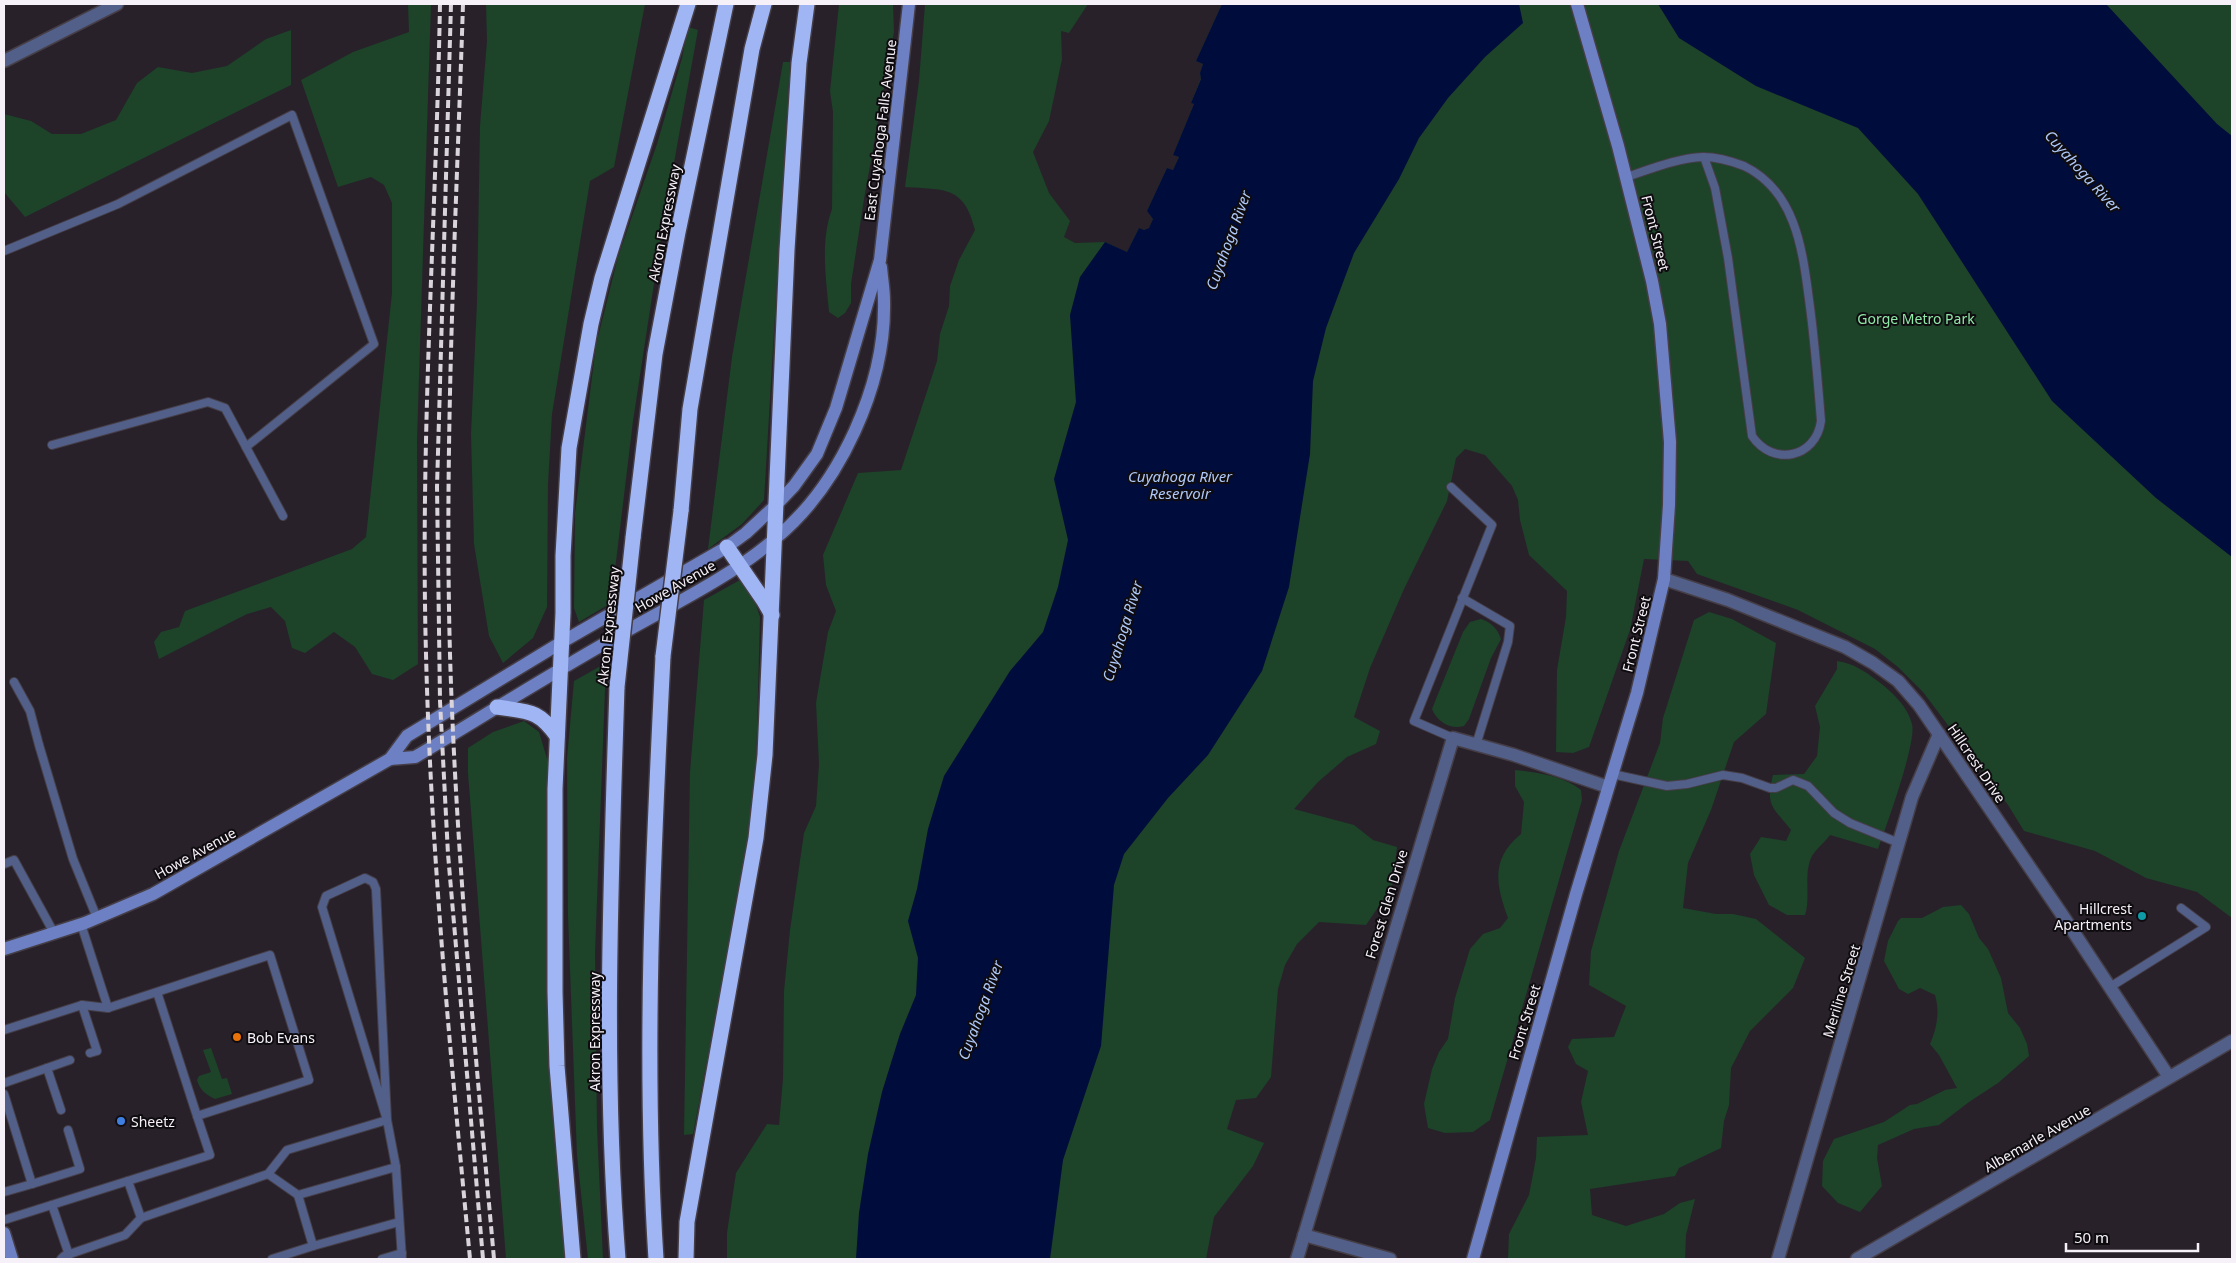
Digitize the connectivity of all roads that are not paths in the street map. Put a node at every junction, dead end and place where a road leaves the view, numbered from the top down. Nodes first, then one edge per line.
1 (117, 4) edge
2 (688, 4) edge
3 (726, 4) edge
4 (764, 4) edge
5 (808, 4) edge
6 (909, 4) edge
7 (1577, 4) edge
8 (4, 60) edge
9 (1704, 157) junction
10 (1626, 177) junction
11 (4, 251) edge
12 (880, 260) junction
13 (52, 445) dead end
14 (246, 446) junction
15 (1451, 487) dead end
16 (775, 506) junction
17 (283, 516) dead end
18 (764, 517) joint
19 (776, 538) junction
20 (727, 547) junction
21 (740, 566) junction
22 (1664, 579) junction
23 (1462, 598) junction
24 (772, 615) junction
25 (562, 642) junction
26 (561, 669) junction
27 (14, 682) dead end
28 (497, 707) junction
29 (1939, 734) junction
30 (558, 736) junction
31 (1453, 738) junction
32 (1476, 745) junction
33 (390, 759) junction
34 (1612, 774) junction
35 (1608, 787) junction
36 (1899, 843) junction
37 (4, 864) edge
38 (2181, 908) dead end
39 (96, 918) junction
40 (81, 924) junction
41 (54, 933) junction
42 (4, 949) edge
43 (2110, 987) junction
44 (157, 992) junction
45 (82, 1005) junction
46 (108, 1008) junction
47 (4, 1030) edge
48 (2232, 1041) edge
49 (90, 1053) dead end
50 (70, 1060) dead end
51 (47, 1068) junction
52 (2170, 1077) junction
53 (4, 1083) edge
54 (4, 1094) edge
55 (61, 1110) dead end
56 (197, 1116) junction
57 (388, 1120) junction
58 (68, 1130) dead end
59 (396, 1166) junction
60 (268, 1174) junction
61 (128, 1181) junction
62 (32, 1184) junction
63 (4, 1192) edge
64 (298, 1195) junction
65 (52, 1205) junction
66 (141, 1218) junction
67 (4, 1220) edge
68 (399, 1222) junction
69 (1304, 1235) junction
70 (5, 1242) edge
71 (312, 1246) junction
72 (69, 1254) junction
73 (402, 1256) edge
74 (12, 1259) edge
75 (61, 1259) edge
76 (272, 1259) edge
77 (382, 1259) edge
78 (573, 1259) edge
79 (618, 1259) edge
80 (656, 1259) edge
81 (686, 1259) edge
82 (1297, 1259) edge
83 (1390, 1259) edge
84 (1473, 1259) edge
85 (1778, 1259) edge
86 (1857, 1259) edge

1 - 8 street
2 - 25 highway
3 - 79 highway, Akron Expressway, bridge
4 - 80 highway, bridge
5 - 16 highway
6 - 12 street, East Cuyahoga Falls Avenue
7 - 10 street, Front Street
9 - 9 lane
9 - 10 lane
10 - 22 street, Front Street
11 - 14 lane
12 - 16 street, East Cuyahoga Falls Avenue
12 - 19 street, East Cuyahoga Falls Avenue
13 - 14 lane
14 - 17 lane
15 - 23 lane
16 - 18 street, East Cuyahoga Falls Avenue
16 - 19 highway
18 - 20 street, Howe Avenue
19 - 21 street, Howe Avenue
19 - 24 highway
20 - 21 highway
20 - 25 street, Howe Avenue
21 - 24 highway
21 - 26 street, Howe Avenue
22 - 29 street, Hillcrest Drive
22 - 34 street, Front Street
23 - 31 lane
23 - 32 lane
24 - 81 highway
25 - 26 highway
25 - 33 street, Howe Avenue
26 - 28 street, Howe Avenue
26 - 30 highway
27 - 39 lane
28 - 30 highway
28 - 33 street, Howe Avenue
29 - 36 street, Meriline Street
29 - 43 street, Hillcrest Drive
30 - 78 highway
31 - 32 street
31 - 69 street, Forest Glen Drive
32 - 35 street
33 - 39 street, Howe Avenue
34 - 35 street, Front Street
34 - 36 lane
35 - 84 street, Front Street
36 - 85 street, Meriline Street
37 - 41 lane
38 - 43 lane
39 - 40 street, Howe Avenue
40 - 41 street, Howe Avenue
40 - 46 lane
41 - 42 street, Howe Avenue
43 - 52 street, Hillcrest Drive
44 - 46 lane
44 - 56 lane
44 - 56 lane
45 - 46 lane
45 - 47 lane
45 - 49 lane
48 - 52 street, Albemarle Avenue
50 - 51 lane
51 - 53 lane
51 - 55 lane
52 - 86 street, Albemarle Avenue
54 - 62 lane
56 - 61 lane
57 - 57 lane
57 - 59 lane
57 - 60 lane
58 - 62 lane
59 - 64 lane
59 - 68 lane
60 - 64 lane
60 - 66 lane
61 - 65 lane
61 - 66 lane
62 - 63 lane
64 - 71 lane
65 - 67 lane
65 - 72 lane
66 - 72 lane
68 - 71 lane
68 - 73 lane
69 - 82 street, Forest Glen Drive
69 - 83 street
70 - 74 street
71 - 76 lane
72 - 75 lane
73 - 77 lane

